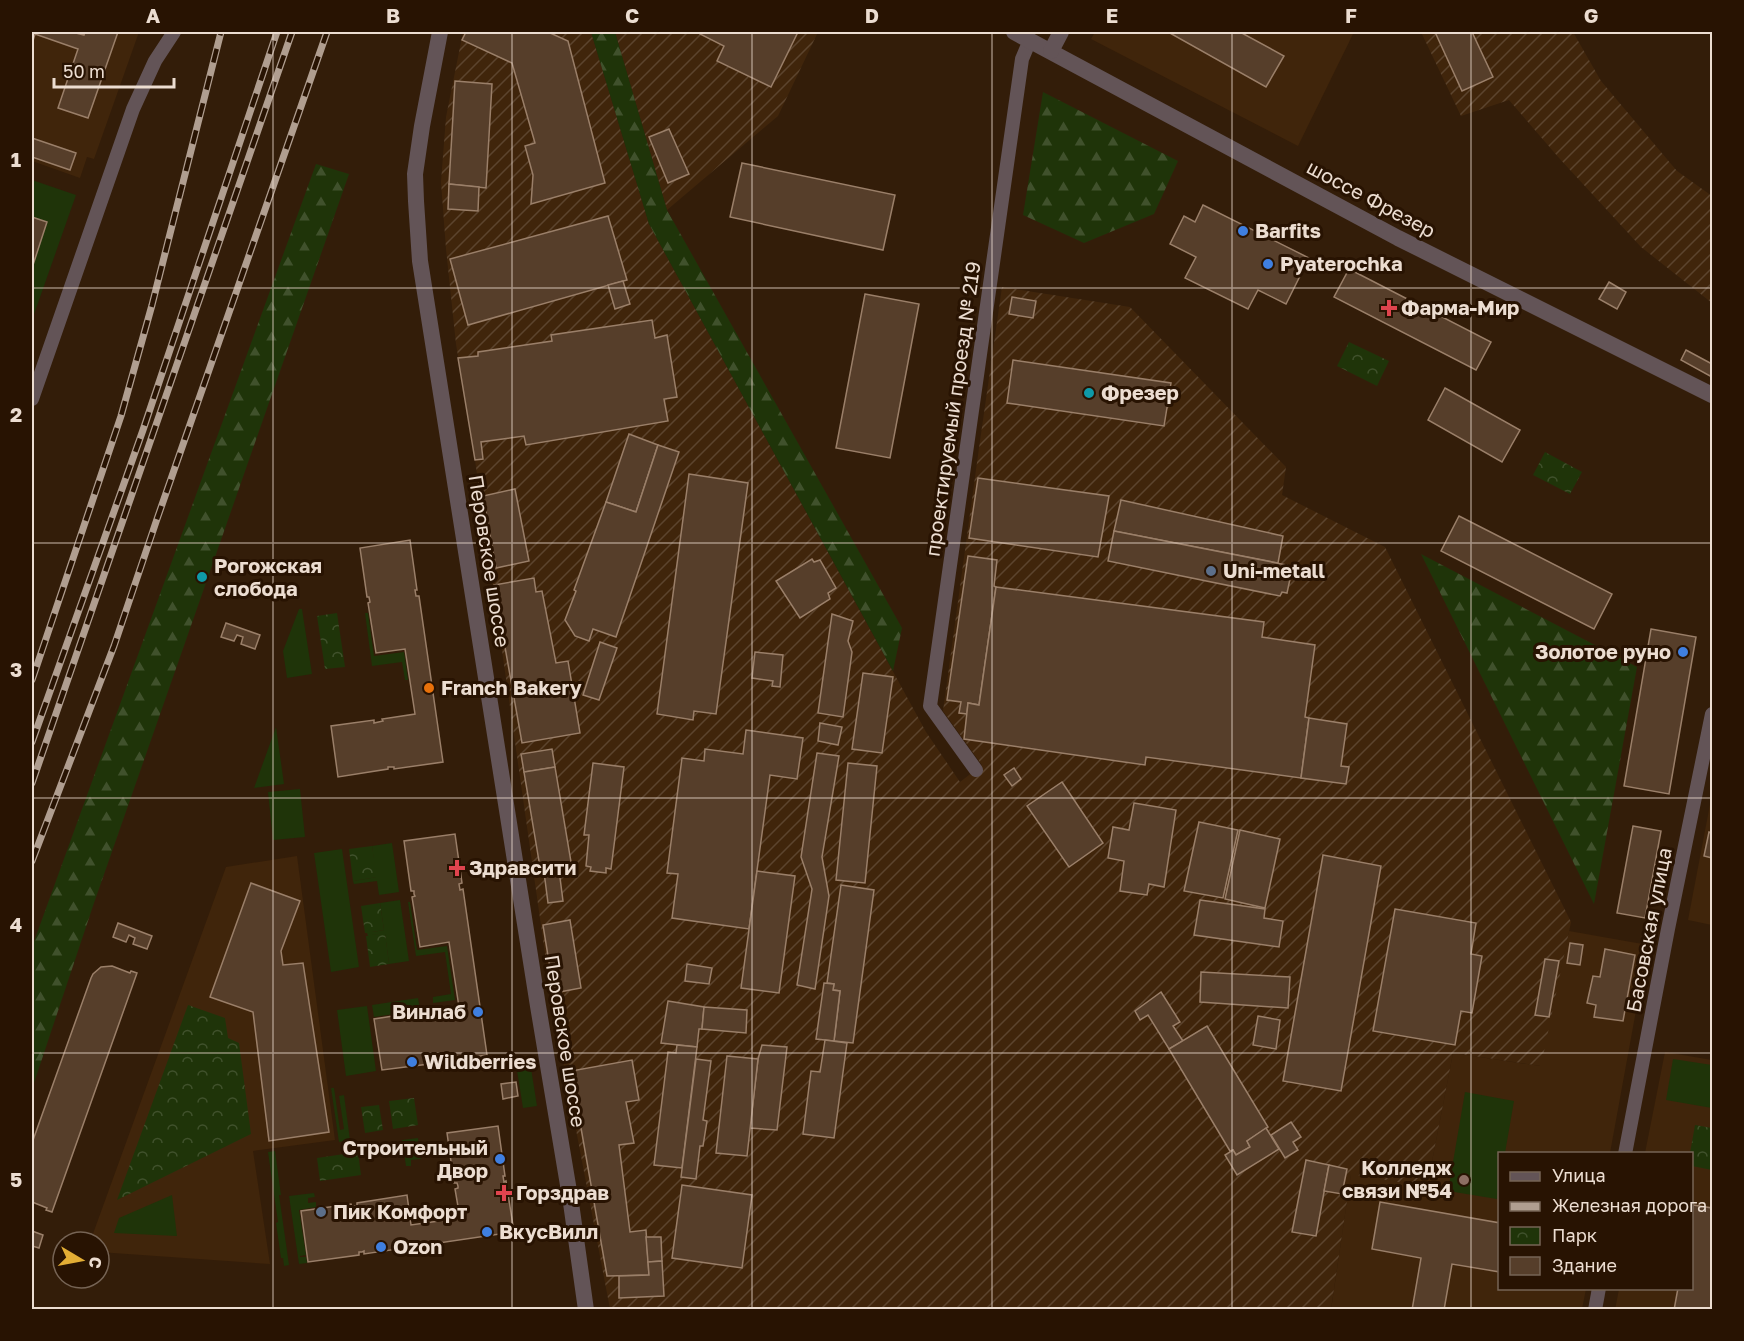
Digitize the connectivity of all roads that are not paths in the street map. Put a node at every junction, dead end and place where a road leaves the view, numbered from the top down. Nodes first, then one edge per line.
1 (174, 32) edge
2 (440, 32) edge
3 (1014, 32) edge
4 (1061, 32) edge
5 (1030, 40) junction
6 (1051, 51) junction
7 (1713, 395) edge
8 (32, 399) edge
9 (1713, 714) edge
10 (976, 770) dead end
11 (1625, 1152) edge
12 (1599, 1290) edge
13 (586, 1310) edge
14 (1595, 1310) edge

1 - 8 street
2 - 13 street, Перовское шоссе
3 - 5 street, шоссе Фрезер
4 - 6 street
5 - 6 street, шоссе Фрезер
5 - 10 street, проектируемый проезд № 219
6 - 7 street, шоссе Фрезер
9 - 11 street, Басовская улица
12 - 14 street

